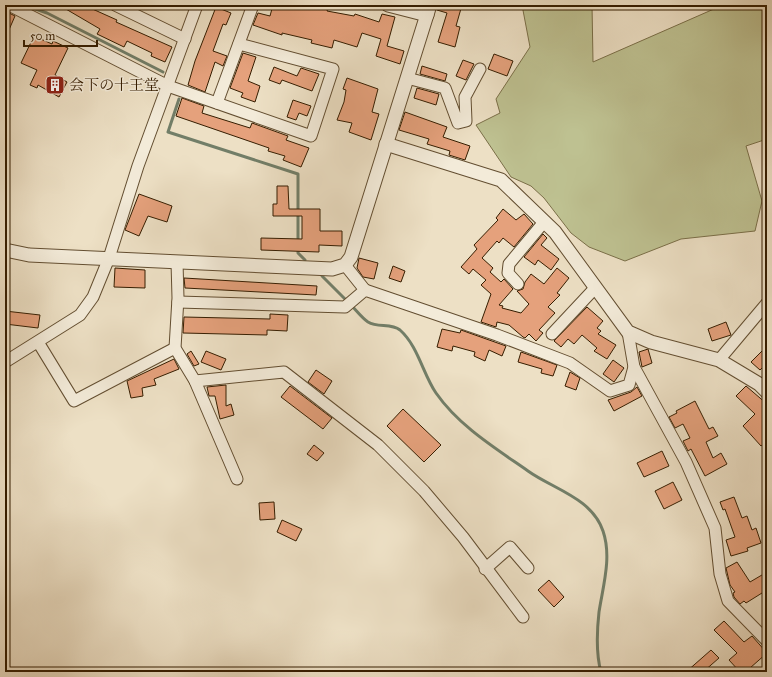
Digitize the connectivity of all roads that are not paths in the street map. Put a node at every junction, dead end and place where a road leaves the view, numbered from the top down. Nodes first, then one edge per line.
1 (9, 5) edge
2 (115, 5) edge
3 (197, 5) edge
4 (253, 5) edge
5 (388, 5) edge
6 (428, 10) edge
7 (185, 39) junction
8 (239, 44) junction
9 (480, 68) dead end
10 (407, 78) junction
11 (168, 86) junction
12 (217, 103) junction
13 (386, 144) junction
14 (544, 222) junction
15 (5, 250) edge
16 (109, 258) junction
17 (177, 262) junction
18 (345, 265) junction
19 (518, 284) dead end
20 (595, 288) junction
21 (365, 290) junction
22 (178, 302) junction
23 (767, 303) edge
24 (628, 332) junction
25 (552, 334) dead end
26 (38, 342) junction
27 (175, 348) junction
28 (719, 360) junction
29 (5, 362) edge
30 (634, 367) junction
31 (195, 381) junction
32 (767, 392) edge
33 (237, 479) dead end
34 (528, 568) dead end
35 (486, 569) junction
36 (523, 617) dead end
37 (767, 641) edge

1 - 11 street
2 - 7 street
3 - 7 street
4 - 8 street
5 - 6 street
6 - 10 street
7 - 11 street
8 - 12 street
8 - 12 street
9 - 10 street
10 - 13 street
11 - 12 street
11 - 16 street
13 - 14 street
13 - 18 street
14 - 19 street
14 - 20 street
15 - 16 street
16 - 17 street
16 - 26 street
17 - 18 street
17 - 22 street
18 - 21 street
20 - 24 street
20 - 25 street
21 - 22 street
21 - 30 street
22 - 27 street
23 - 28 street
24 - 28 street
24 - 30 street
26 - 27 street
26 - 29 street
27 - 31 street
28 - 32 street
30 - 37 street
31 - 33 street
31 - 35 street
34 - 35 street
35 - 36 street

